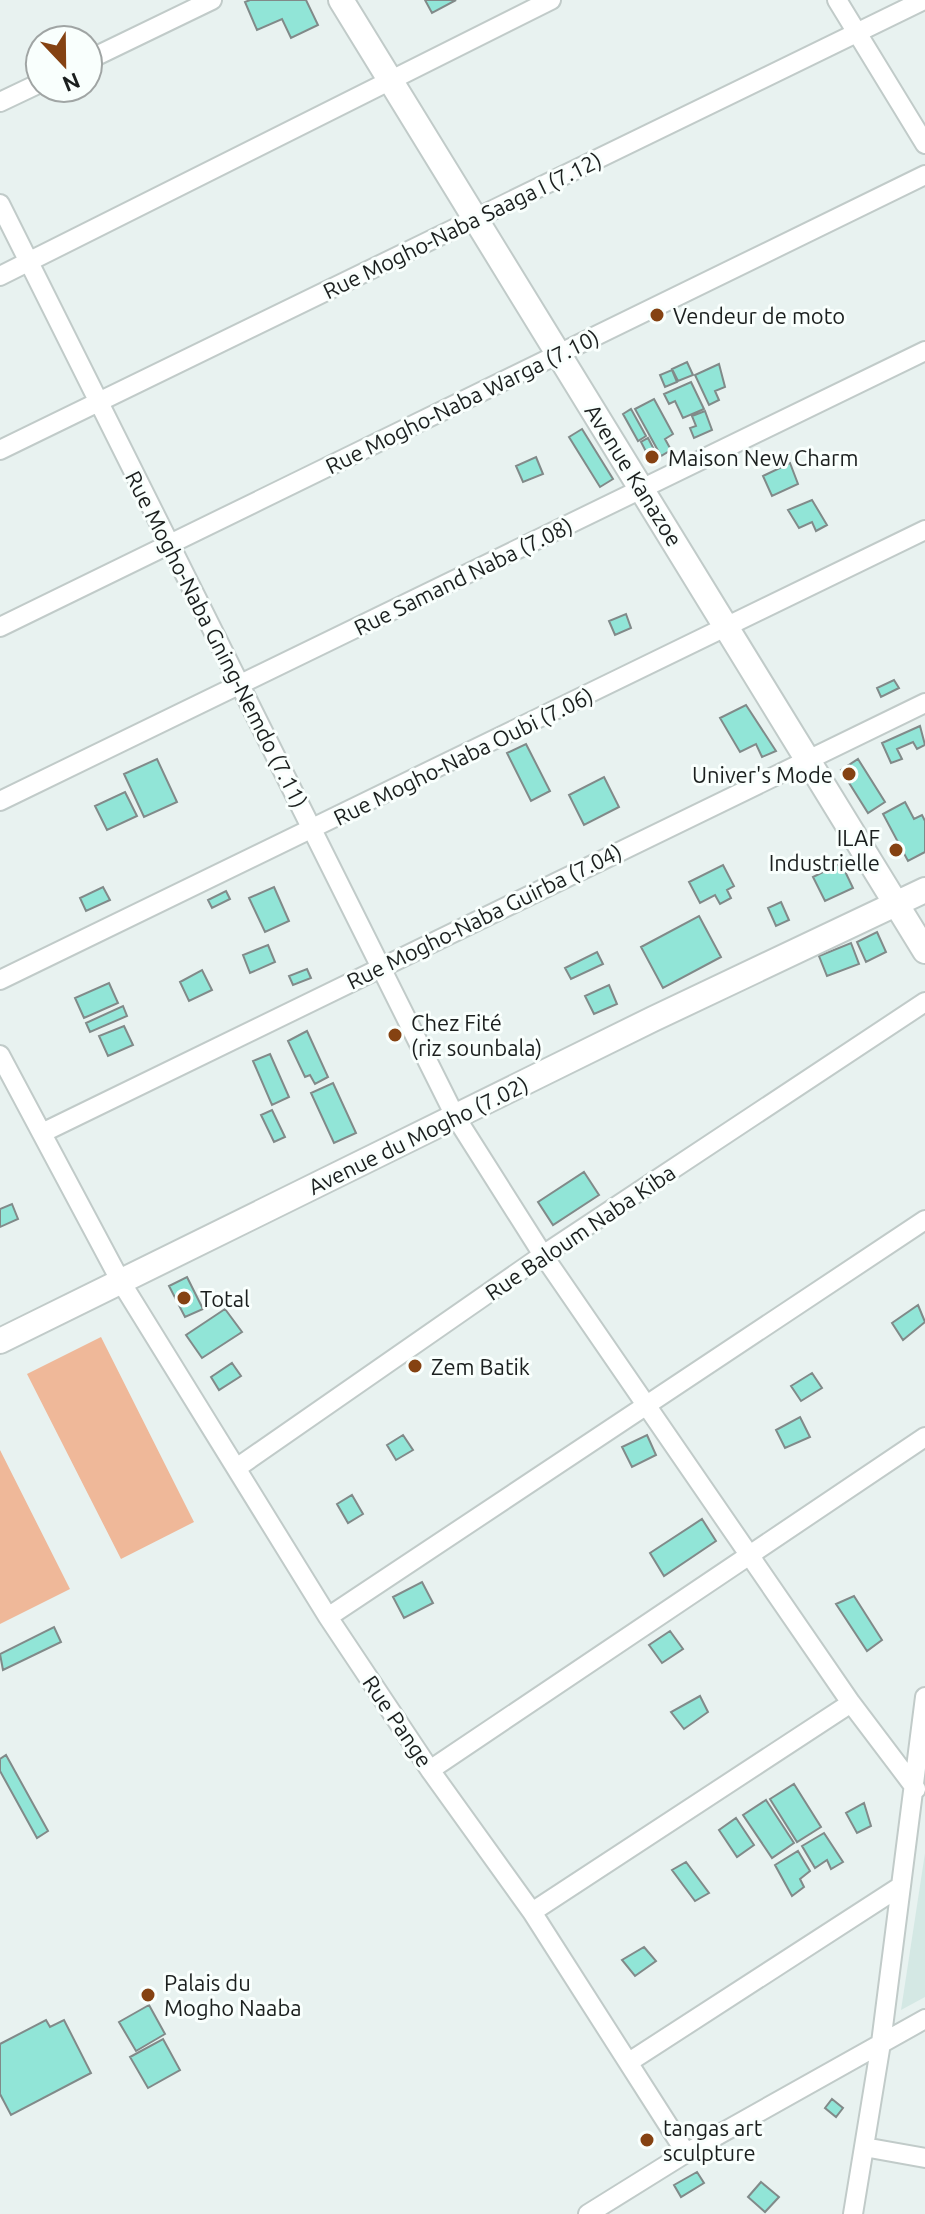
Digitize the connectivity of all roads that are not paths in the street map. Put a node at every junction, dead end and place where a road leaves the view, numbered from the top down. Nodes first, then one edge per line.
1 (212, 0) edge
2 (341, 0) edge
3 (551, 0) edge
4 (837, 0) edge
5 (924, 0) edge
6 (858, 33) junction
7 (104, 52) edge
8 (392, 80) junction
9 (24, 91) edge
10 (0, 102) edge
11 (925, 144) edge
12 (925, 175) edge
13 (0, 204) edge
14 (476, 218) junction
15 (27, 262) junction
16 (0, 276) edge
17 (925, 351) edge
18 (558, 354) junction
19 (97, 404) junction
20 (0, 450) edge
21 (642, 488) junction
22 (925, 530) edge
23 (171, 543) junction
24 (0, 627) edge
25 (728, 627) junction
26 (241, 685) junction
27 (925, 703) edge
28 (810, 759) junction
29 (0, 801) edge
30 (313, 830) junction
31 (925, 890) edge
32 (898, 906) junction
33 (925, 951) edge
34 (380, 966) junction
35 (0, 980) edge
36 (925, 1002) edge
37 (0, 1055) edge
38 (455, 1116) junction
39 (44, 1132) junction
40 (925, 1220) edge
41 (543, 1255) junction
42 (121, 1282) junction
43 (0, 1341) edge
44 (646, 1403) junction
45 (925, 1437) edge
46 (238, 1467) junction
47 (748, 1554) junction
48 (328, 1617) junction
49 (925, 1697) edge
50 (851, 1703) junction
51 (430, 1770) junction
52 (916, 1789) junction
53 (901, 1886) junction
54 (532, 1912) junction
55 (925, 2019) edge
56 (881, 2043) junction
57 (629, 2062) junction
58 (864, 2147) junction
59 (686, 2153) junction
60 (925, 2158) edge
61 (588, 2214) edge
62 (853, 2214) edge

1 - 7 street
2 - 8 street, Avenue Kanazoe
3 - 8 street
4 - 6 street
5 - 6 street, Rue Mogho-Naba Saaga I (7.12)
6 - 11 street
6 - 14 street, Rue Mogho-Naba Saaga I (7.12)
8 - 14 street, Avenue Kanazoe
8 - 15 street
9 - 10 street
12 - 18 street, Rue Mogho-Naba Warga (7.10)
13 - 15 street, Rue Mogho-Naba Gning-Nemdo (7.11)
14 - 18 street, Avenue Kanazoe
14 - 19 street, Rue Mogho-Naba Saaga I (7.12)
15 - 16 street
15 - 19 street, Rue Mogho-Naba Gning-Nemdo (7.11)
17 - 21 street, Rue Samand Naba (7.08)
18 - 21 street, Avenue Kanazoe
18 - 23 street, Rue Mogho-Naba Warga (7.10)
19 - 20 street, Rue Mogho-Naba Saaga I (7.12)
19 - 23 street, Rue Mogho-Naba Gning-Nemdo (7.11)
21 - 25 street, Avenue Kanazoe
21 - 26 street, Rue Samand Naba (7.08)
22 - 25 street, Rue Mogho-Naba Oubi (7.06)
23 - 24 street, Rue Mogho-Naba Warga (7.10)
23 - 26 street, Rue Mogho-Naba Gning-Nemdo (7.11)
25 - 28 street, Avenue Kanazoe
25 - 30 street, Rue Mogho-Naba Oubi (7.06)
26 - 29 street, Rue Samand Naba (7.08)
26 - 30 street, Rue Mogho-Naba Gning-Nemdo (7.11)
27 - 28 street, Rue Mogho-Naba Guirba (7.04)
28 - 32 street, Avenue Kanazoe
28 - 34 street, Rue Mogho-Naba Guirba (7.04)
30 - 34 street, Rue Mogho-Naba Gning-Nemdo (7.11)
30 - 35 street, Rue Mogho-Naba Oubi (7.06)
31 - 32 street, Avenue du Mogho (7.02)
32 - 33 street, Avenue Kanazoe
32 - 38 street, Avenue du Mogho (7.02)
34 - 38 street, Rue Mogho-Naba Gning-Nemdo (7.11)
34 - 39 street, Rue Mogho-Naba Guirba (7.04)
36 - 41 street, Rue Baloum Naba Kiba
37 - 39 street, Rue Pange
38 - 41 street, Rue Mogho-Naba Gning-Nemdo (7.11)
38 - 42 street, Avenue du Mogho (7.02)
39 - 42 street, Rue Pange
40 - 44 street
41 - 44 street, Rue Mogho-Naba Gning-Nemdo (7.11)
41 - 46 street, Rue Baloum Naba Kiba
42 - 43 street, Avenue du Mogho (7.02)
42 - 46 street, Rue Pange
44 - 47 street, Rue Mogho-Naba Gning-Nemdo (7.11)
44 - 48 street
45 - 47 street
46 - 48 street, Rue Pange
47 - 50 street, Rue Mogho-Naba Gning-Nemdo (7.11)
47 - 51 street
48 - 51 street, Rue Pange
49 - 52 street
50 - 52 street, Rue Mogho-Naba Gning-Nemdo (7.11)
50 - 54 street
51 - 54 street, Rue Pange
52 - 53 street
53 - 56 street
53 - 57 street
54 - 57 street, Rue Pange
55 - 56 street
56 - 58 street
56 - 59 street
57 - 59 street, Rue Pange
58 - 60 street
58 - 62 street
59 - 61 street

